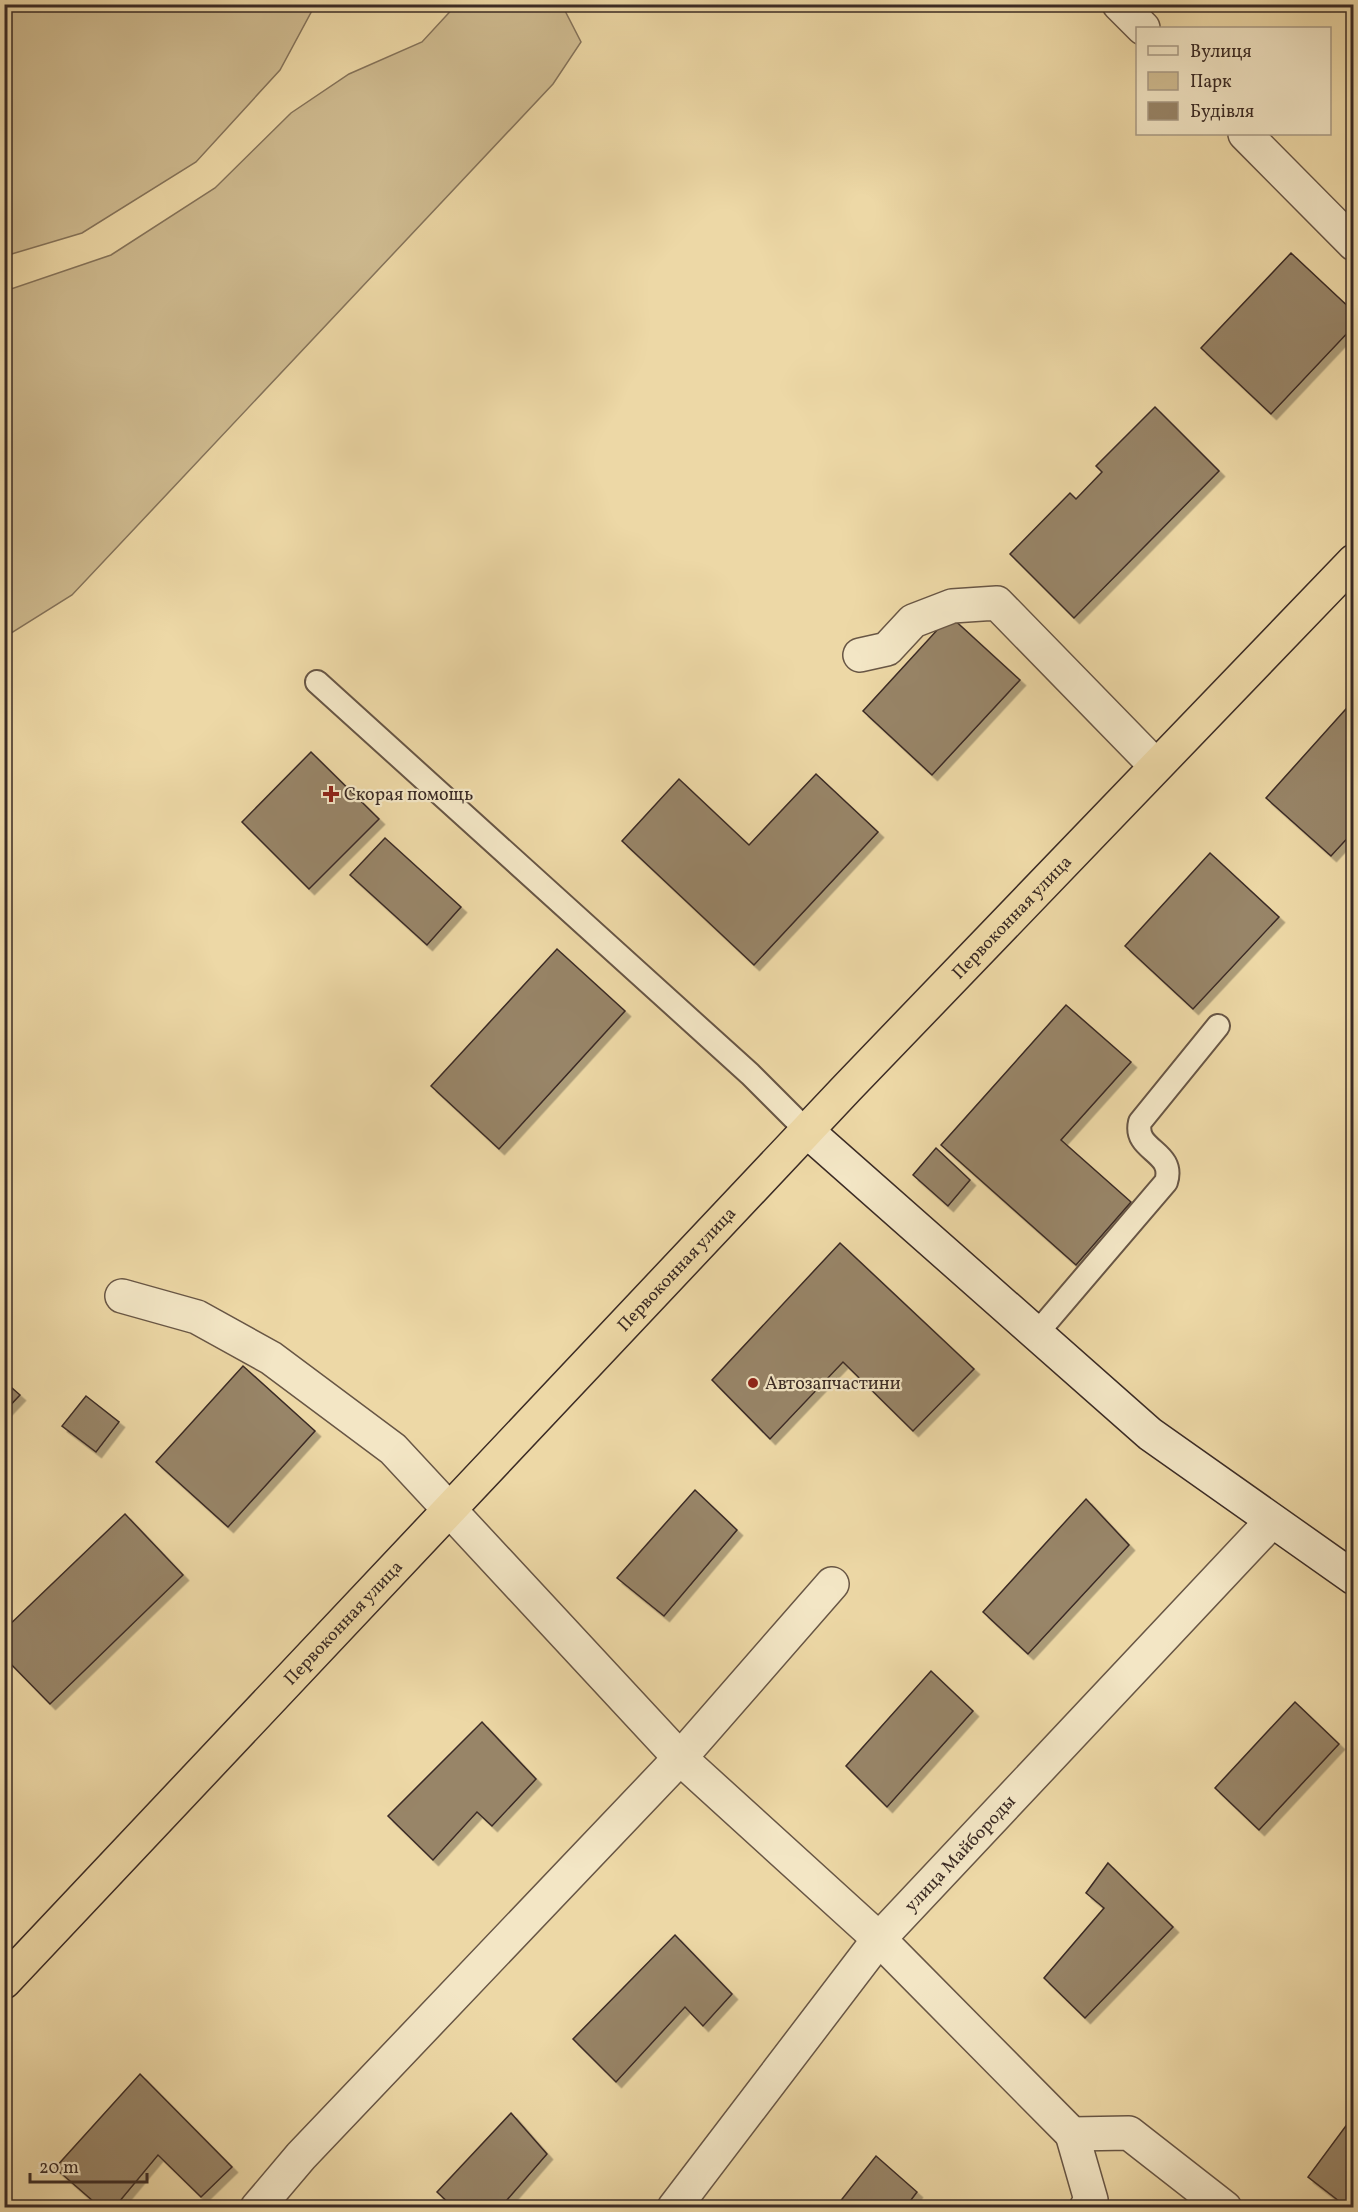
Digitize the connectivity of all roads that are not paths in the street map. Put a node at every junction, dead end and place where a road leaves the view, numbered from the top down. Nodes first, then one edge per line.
1 (1119, 4) edge
2 (1142, 27) edge
3 (1246, 135) edge
4 (1353, 244) edge
5 (1353, 561) edge
6 (860, 655) dead end
7 (317, 682) dead end
8 (1156, 766) junction
9 (1218, 1026) dead end
10 (807, 1131) junction
11 (122, 1296) dead end
12 (1037, 1333) junction
13 (448, 1510) junction
14 (1272, 1521) junction
15 (1353, 1578) edge
16 (832, 1584) dead end
17 (680, 1758) junction
18 (879, 1939) junction
19 (4, 1982) edge
20 (1072, 2134) junction
21 (257, 2208) edge
22 (674, 2208) edge
23 (1086, 2208) edge
24 (1225, 2208) edge

1 - 2 street
3 - 4 street
5 - 8 highway, Первоконная улица
6 - 8 street
7 - 10 lane
8 - 10 highway, Первоконная улица
9 - 12 lane
10 - 12 street
10 - 13 highway, Первоконная улица
11 - 13 street
12 - 14 street
13 - 17 street
13 - 19 highway, Первоконная улица
14 - 15 street
14 - 18 street, улица Майбороды
16 - 17 street
17 - 18 street
17 - 21 street
18 - 20 street
18 - 22 street, улица Майбороды
20 - 23 street
20 - 24 street

